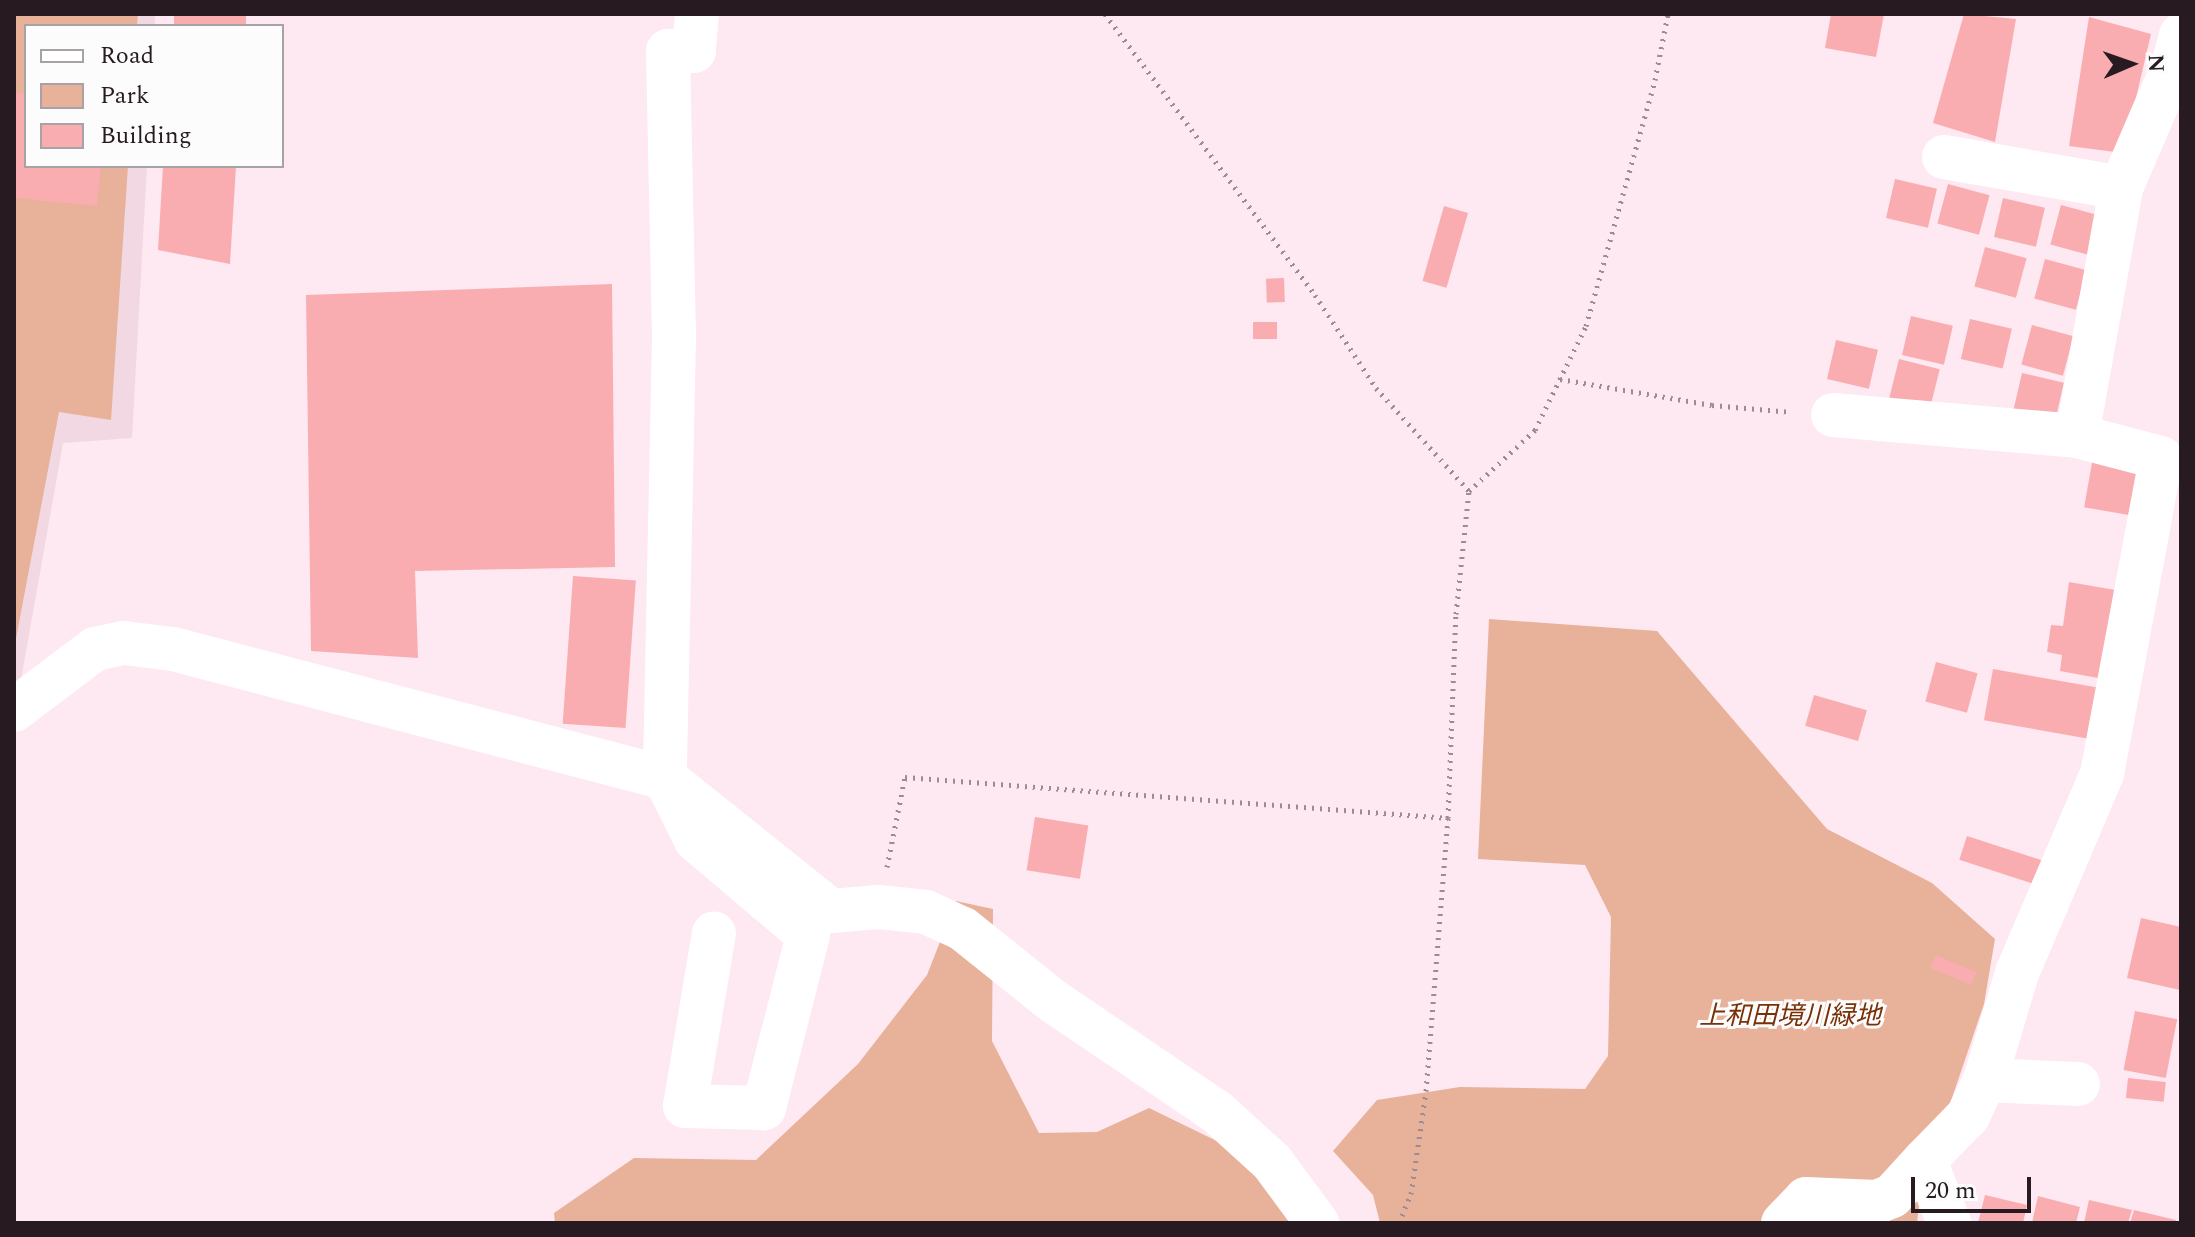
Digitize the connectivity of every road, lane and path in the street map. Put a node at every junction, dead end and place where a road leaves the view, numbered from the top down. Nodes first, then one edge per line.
1 (697, 14) edge
2 (1105, 14) edge
3 (1668, 14) edge
4 (2181, 35) edge
5 (1944, 157) dead end
6 (2121, 188) junction
7 (1560, 379) junction
8 (1833, 415) joint
9 (2077, 436) junction
10 (1469, 491) junction
11 (14, 710) edge
12 (665, 778) junction
13 (1448, 818) junction
14 (879, 907) junction
15 (714, 933) dead end
16 (1985, 1080) junction
17 (2078, 1084) dead end
18 (1925, 1160) junction
19 (1317, 1223) edge
20 (1399, 1223) edge
21 (1783, 1223) edge
22 (1949, 1223) edge

1 - 12 street
2 - 10 path
3 - 7 path
4 - 6 street
5 - 6 street
6 - 9 street
7 - 8 path
7 - 10 path
8 - 9 street
9 - 16 street
10 - 13 path
11 - 12 street
12 - 14 street
12 - 15 street
13 - 14 path
13 - 20 path
14 - 19 street
16 - 17 street
16 - 18 street
18 - 21 street
18 - 22 street

